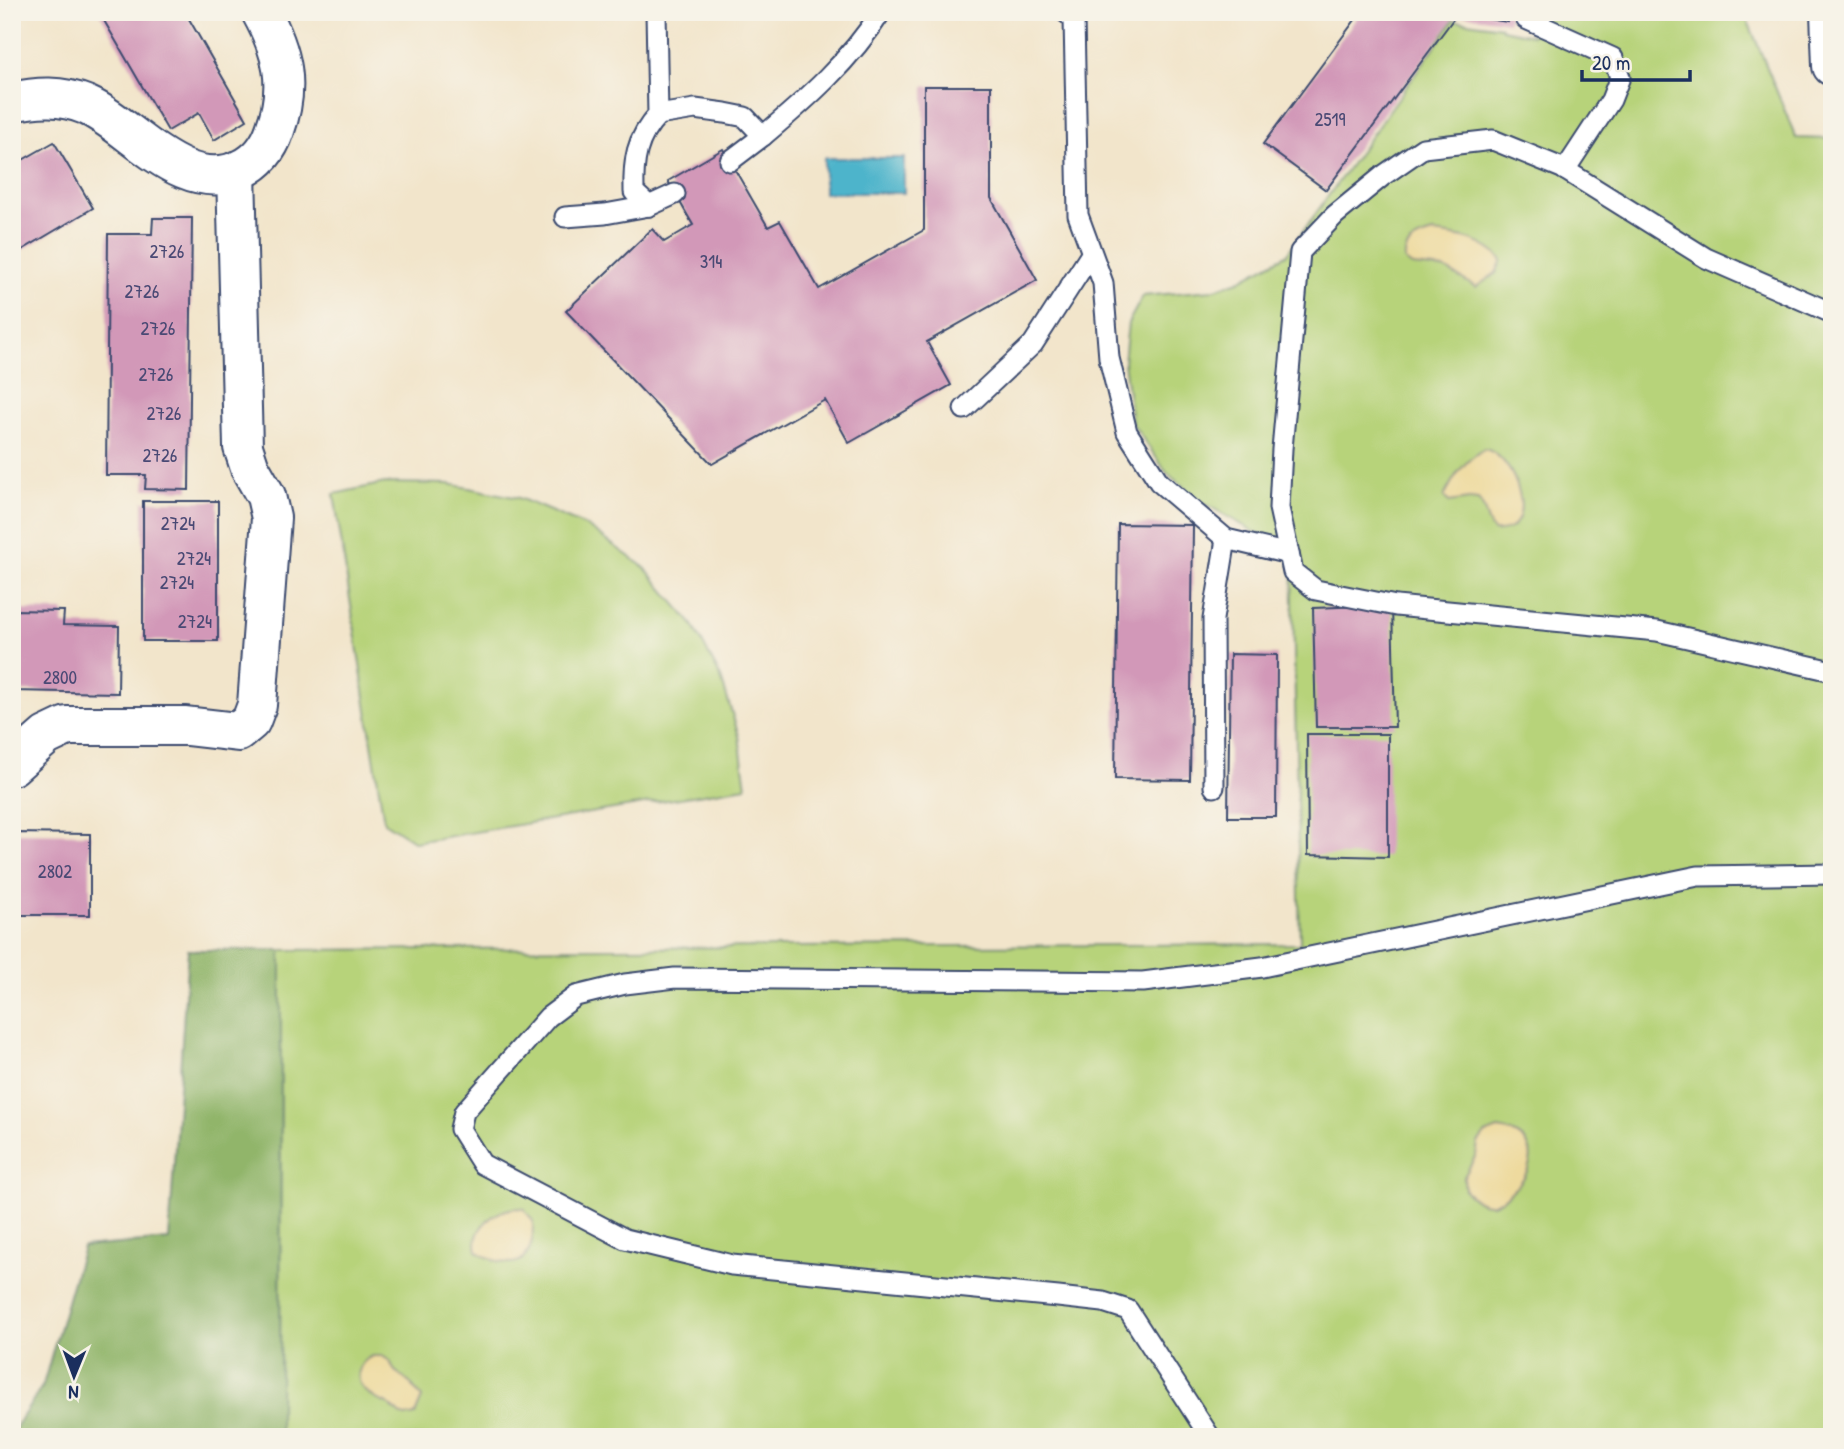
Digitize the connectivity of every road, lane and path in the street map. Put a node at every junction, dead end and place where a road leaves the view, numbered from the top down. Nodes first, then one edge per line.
1 (261, 12) edge
2 (656, 12) edge
3 (881, 12) edge
4 (1065, 12) edge
5 (1528, 12) edge
6 (1830, 12) edge
7 (1832, 66) edge
8 (12, 102) edge
9 (658, 115) junction
10 (764, 136) junction
11 (730, 161) dead end
12 (1565, 170) junction
13 (236, 172) junction
14 (675, 194) dead end
15 (649, 206) junction
16 (565, 217) dead end
17 (1091, 254) junction
18 (1832, 313) edge
19 (964, 409) dead end
20 (1226, 540) junction
21 (1289, 554) junction
22 (1832, 671) edge
23 (12, 766) edge
24 (1214, 788) dead end
25 (1832, 874) edge
26 (1210, 1437) edge

1 - 13 street
2 - 9 lane
3 - 10 lane
4 - 17 lane
5 - 12 lane
6 - 7 street
8 - 13 street
9 - 10 lane
9 - 15 lane
10 - 11 lane
12 - 18 lane
12 - 21 lane
13 - 23 street
14 - 15 lane
15 - 16 lane
17 - 19 lane
17 - 20 lane
20 - 21 lane
20 - 24 lane
21 - 22 lane
25 - 26 lane

